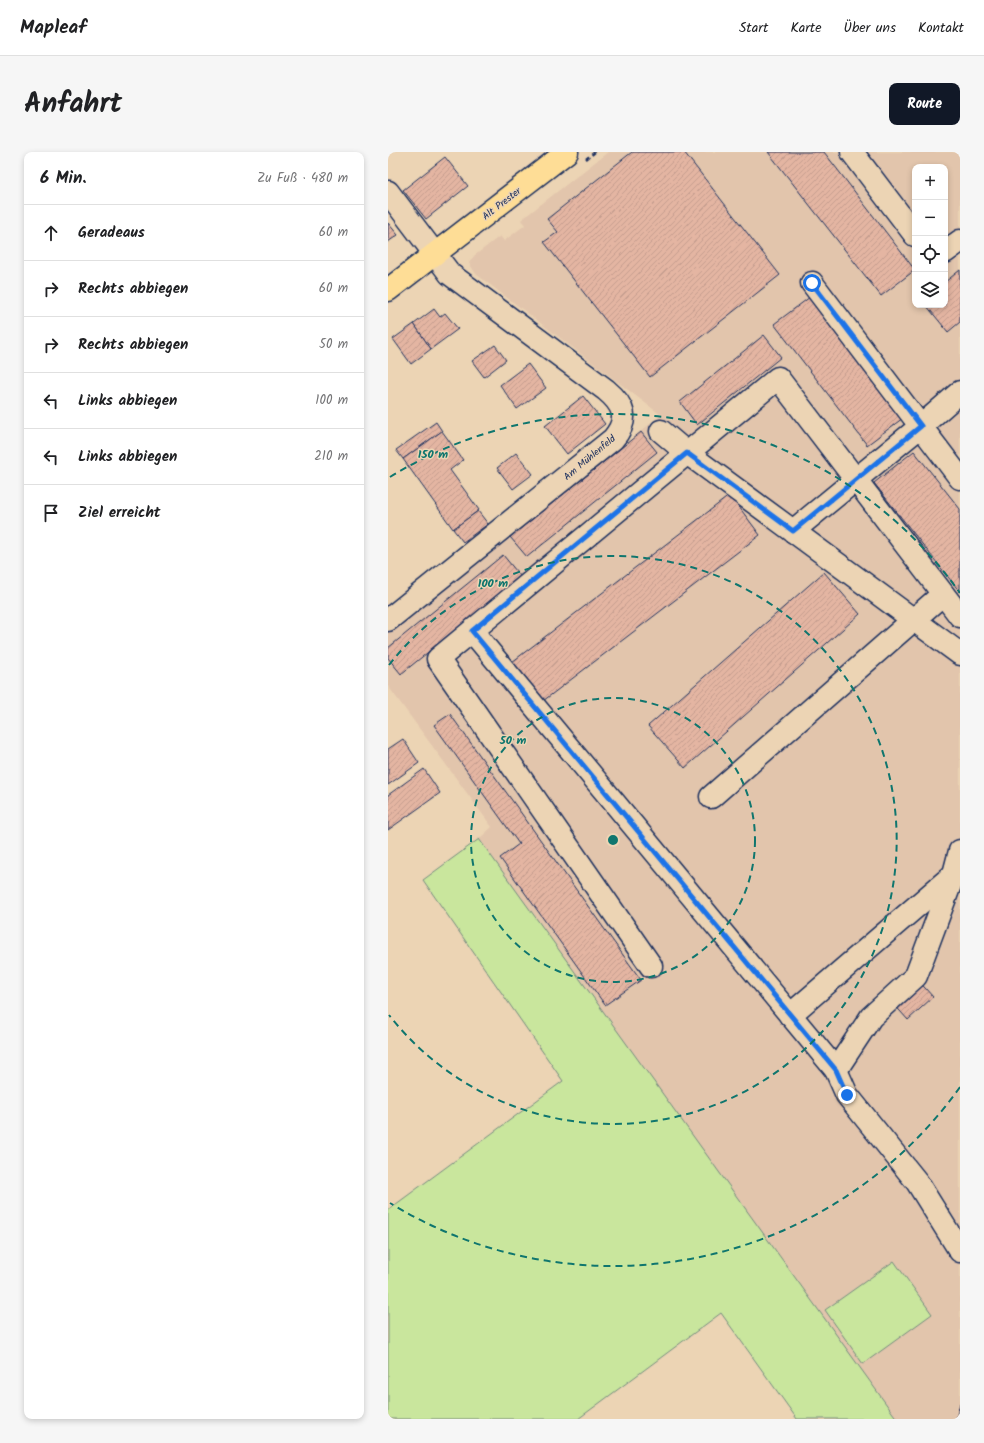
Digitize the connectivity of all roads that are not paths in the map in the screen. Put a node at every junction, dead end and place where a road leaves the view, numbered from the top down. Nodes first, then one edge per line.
1 (567, 152) edge
2 (852, 152) edge
3 (388, 192) edge
4 (912, 231) edge
5 (960, 241) edge
6 (948, 250) edge
7 (435, 254) junction
8 (812, 283) dead end
9 (388, 290) edge
10 (960, 392) edge
11 (921, 426) junction
12 (660, 431) dead end
13 (687, 453) junction
14 (960, 478) edge
15 (856, 480) junction
16 (793, 531) junction
17 (943, 594) junction
18 (960, 616) edge
19 (388, 620) edge
20 (913, 620) junction
21 (472, 631) junction
22 (960, 654) edge
23 (710, 797) dead end
24 (960, 851) edge
25 (954, 874) junction
26 (651, 966) dead end
27 (790, 1015) junction
28 (836, 1070) junction
29 (960, 1251) edge

1 - 7 main road, Alt Prester
2 - 4 street
3 - 7 street
5 - 6 street
7 - 9 main road, Alt Prester
7 - 19 street, Am Mühlenfeld
8 - 11 street
10 - 11 street
11 - 14 street
11 - 15 street
12 - 13 street
13 - 15 street
13 - 16 street
13 - 21 street
15 - 16 street
15 - 17 street
16 - 20 street
17 - 18 street
17 - 20 street
20 - 22 street
20 - 23 street
21 - 26 street
21 - 27 street
24 - 25 street
25 - 27 street
25 - 28 street
27 - 28 street
28 - 29 street

